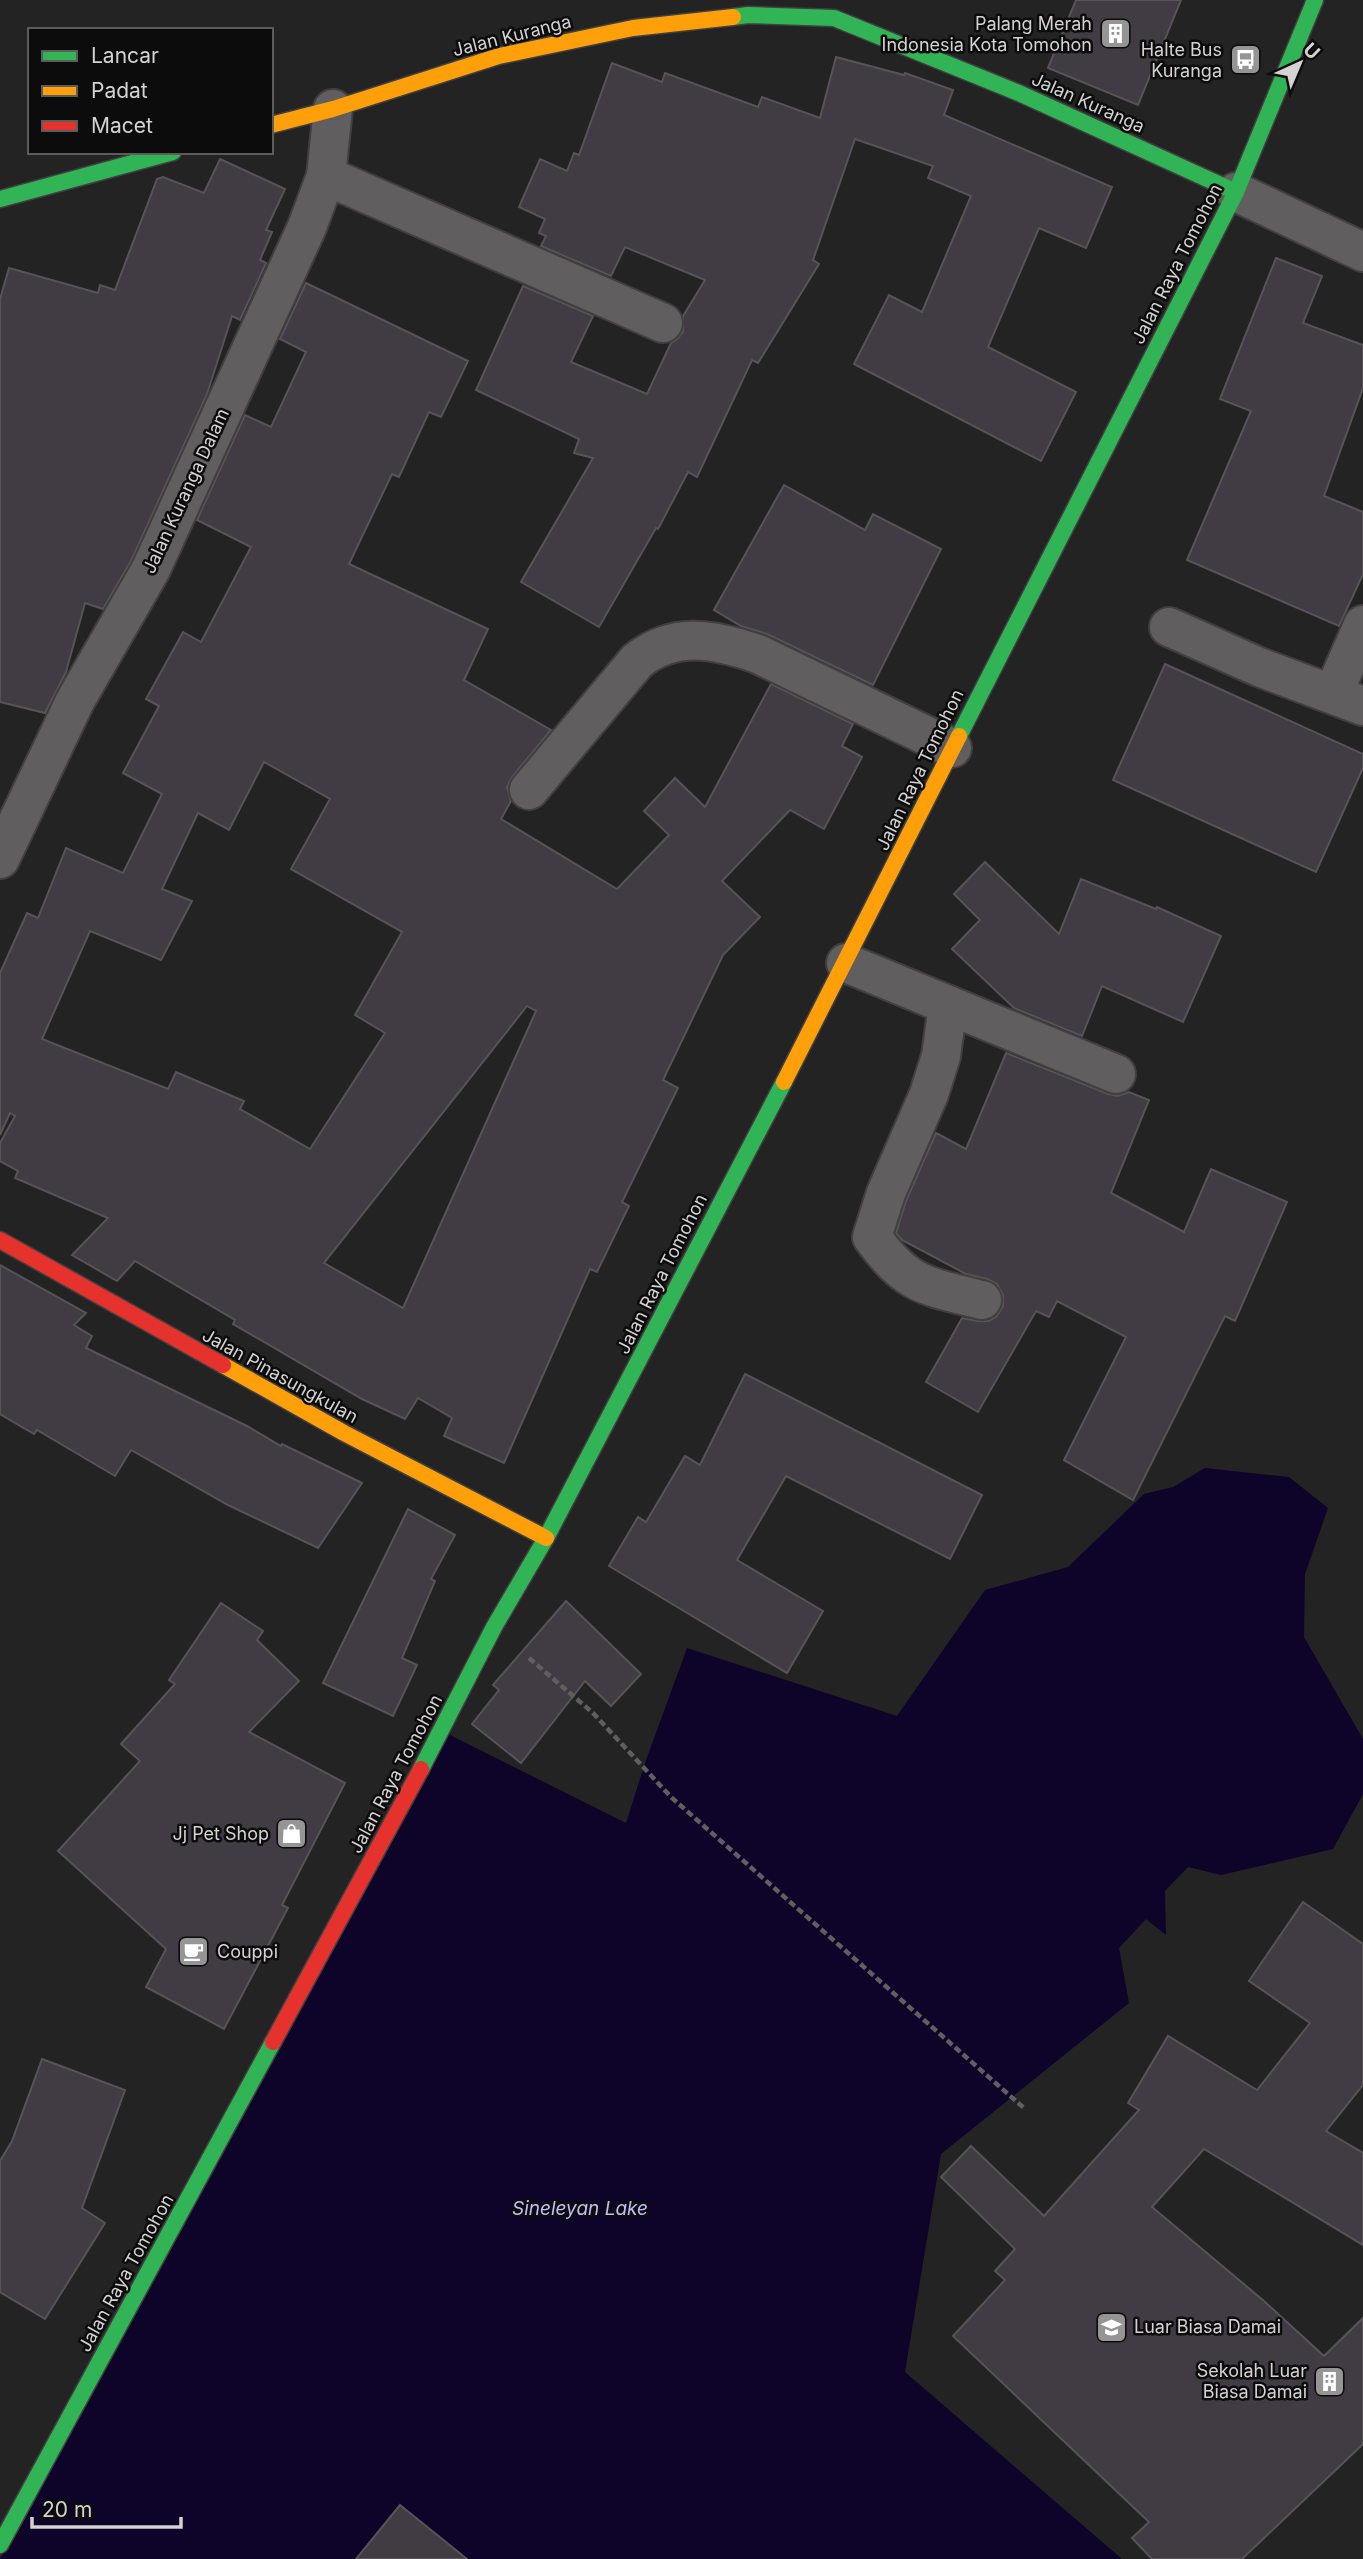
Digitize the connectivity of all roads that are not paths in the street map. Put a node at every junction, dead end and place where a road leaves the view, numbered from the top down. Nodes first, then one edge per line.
1 (1315, 0) edge
2 (836, 9) edge
3 (332, 109) junction
4 (273, 124) edge
5 (166, 154) edge
6 (326, 176) junction
7 (1236, 192) junction
8 (0, 199) edge
9 (1363, 251) edge
10 (663, 323) dead end
11 (1363, 625) edge
12 (1169, 626) dead end
13 (1348, 700) edge
14 (952, 748) junction
15 (529, 790) dead end
16 (0, 859) edge
17 (846, 963) junction
18 (948, 1004) junction
19 (1116, 1074) dead end
20 (0, 1240) edge
21 (982, 1300) dead end
22 (546, 1538) junction
23 (0, 2545) edge

1 - 7 main road, Jalan Raya Tomohon
2 - 3 main road, Jalan Kuranga
2 - 7 main road, Jalan Kuranga
3 - 4 main road, Jalan Kuranga
3 - 6 street, Jalan Kuranga Dalam
5 - 8 main road
6 - 10 street
6 - 16 street, Jalan Kuranga Dalam
7 - 9 street
7 - 14 main road, Jalan Raya Tomohon
11 - 13 street
12 - 13 street
14 - 15 street
14 - 17 main road, Jalan Raya Tomohon
17 - 18 street
17 - 22 main road, Jalan Raya Tomohon
18 - 19 street
18 - 21 street
20 - 22 main road, Jalan Pinasungkulan
22 - 23 main road, Jalan Raya Tomohon

